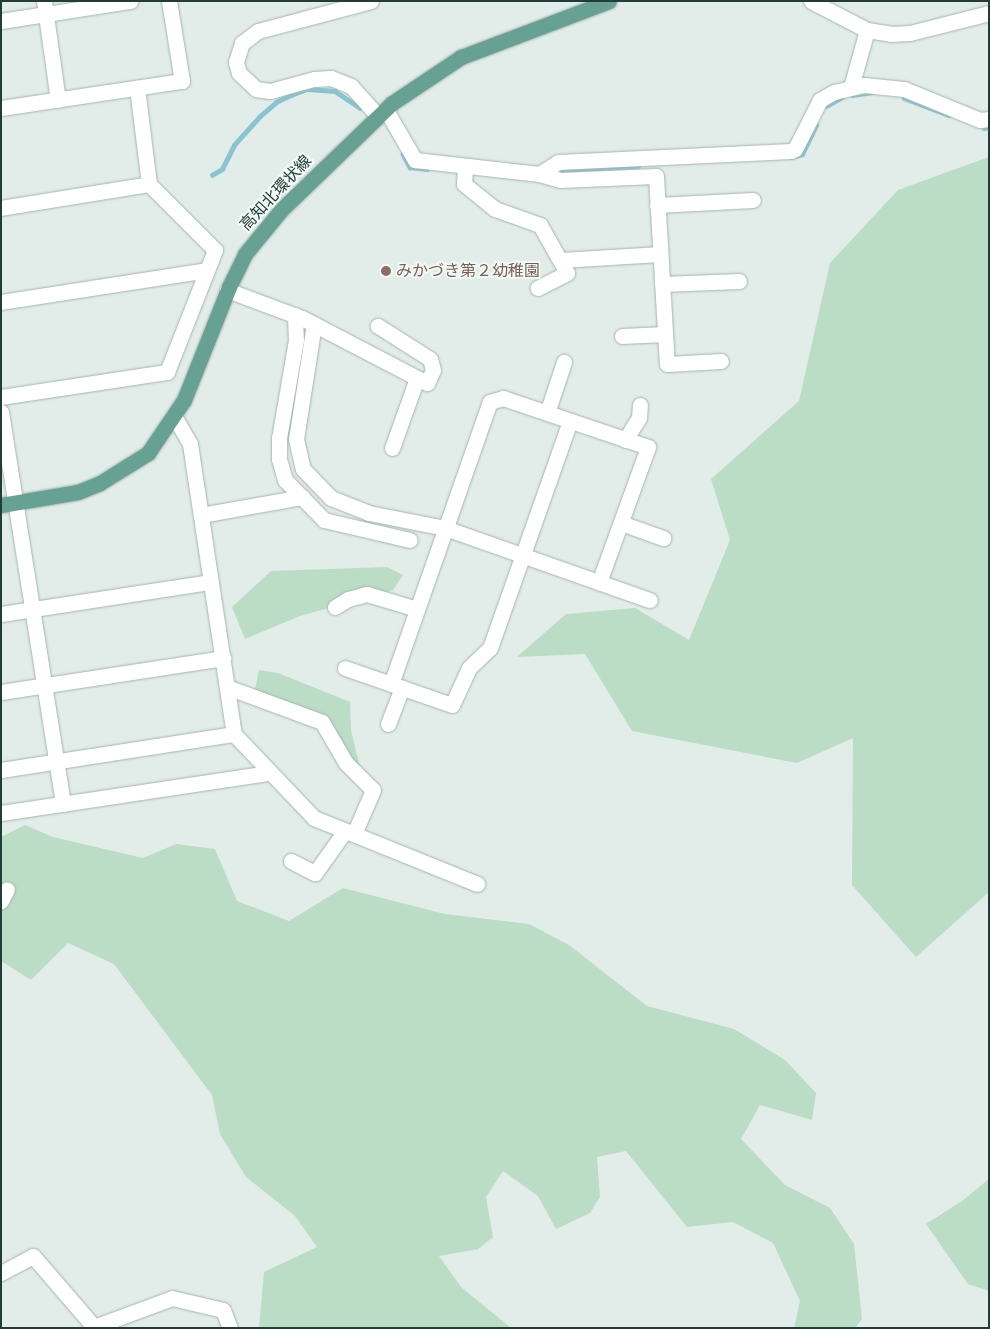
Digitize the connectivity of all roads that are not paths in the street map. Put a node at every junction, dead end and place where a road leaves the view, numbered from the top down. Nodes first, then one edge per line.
1 (130, 1) edge
2 (169, 1) edge
3 (371, 1) edge
4 (609, 1) edge
5 (811, 1) edge
6 (45, 8) edge
7 (989, 12) edge
8 (1, 21) edge
9 (868, 30) junction
10 (851, 87) junction
11 (137, 88) junction
12 (58, 100) junction
13 (1, 108) edge
14 (382, 113) junction
15 (989, 119) edge
16 (465, 166) junction
17 (539, 174) junction
18 (149, 184) junction
19 (753, 200) dead end
20 (657, 204) junction
21 (1, 208) edge
22 (660, 254) junction
23 (561, 260) junction
24 (207, 270) junction
25 (739, 281) dead end
26 (662, 284) junction
27 (538, 288) dead end
28 (227, 290) junction
29 (1, 302) edge
30 (295, 316) junction
31 (314, 324) junction
32 (378, 326) dead end
33 (665, 334) junction
34 (622, 336) dead end
35 (720, 361) dead end
36 (564, 362) dead end
37 (417, 378) junction
38 (1, 397) edge
39 (640, 405) dead end
40 (1, 412) edge
41 (547, 413) junction
42 (174, 416) junction
43 (570, 421) junction
44 (625, 440) junction
45 (392, 448) dead end
46 (302, 497) junction
47 (8, 504) edge
48 (201, 515) junction
49 (620, 523) junction
50 (445, 528) junction
51 (663, 538) dead end
52 (410, 540) dead end
53 (523, 556) junction
54 (211, 582) junction
55 (599, 582) junction
56 (650, 600) dead end
57 (336, 607) dead end
58 (32, 609) junction
59 (417, 609) junction
60 (1, 614) edge
61 (223, 658) junction
62 (345, 668) dead end
63 (44, 685) junction
64 (396, 686) junction
65 (227, 687) junction
66 (1, 692) edge
67 (388, 724) dead end
68 (234, 734) junction
69 (56, 762) junction
70 (1, 770) edge
71 (270, 772) junction
72 (63, 804) junction
73 (1, 813) edge
74 (350, 833) junction
75 (291, 861) dead end
76 (477, 884) dead end
77 (1, 1273) edge
78 (93, 1327) edge
79 (230, 1328) edge

1 - 6 street
2 - 11 street
3 - 14 street
4 - 14 main road, 高知北環状線
5 - 9 street
6 - 8 street
6 - 12 street
7 - 9 street
9 - 10 street
10 - 15 street
10 - 17 street
11 - 12 street
11 - 18 street
12 - 13 street
14 - 16 street
14 - 28 main road, 高知北環状線
16 - 17 street
16 - 23 street
17 - 20 street
18 - 21 street
18 - 24 street
19 - 20 street
20 - 22 street
22 - 23 street
22 - 26 street
23 - 27 street
24 - 29 street
24 - 38 street
25 - 26 street
26 - 33 street
28 - 30 street
28 - 42 main road, 高知北環状線
30 - 31 street
30 - 46 street
31 - 37 street
31 - 50 street
32 - 37 street
33 - 34 street
33 - 35 street
36 - 41 street
37 - 45 street
39 - 44 street
40 - 47 street
41 - 43 street
41 - 50 street
42 - 47 main road, 高知北環状線
42 - 48 street
43 - 44 street
43 - 53 street
44 - 49 street
46 - 48 street
46 - 52 street
47 - 58 street
48 - 54 street
49 - 51 street
49 - 55 street
50 - 53 street
50 - 59 street
53 - 55 street
53 - 64 street
54 - 58 street
54 - 61 street
55 - 56 street
57 - 59 street
58 - 60 street
58 - 63 street
59 - 64 street
61 - 63 street
61 - 65 street
62 - 64 street
63 - 66 street
63 - 69 street
64 - 67 street
65 - 68 street
65 - 74 street
68 - 69 street
68 - 71 street
69 - 70 street
69 - 72 street
71 - 72 street
71 - 74 street
72 - 73 street
74 - 75 street
74 - 76 street
77 - 78 street
78 - 79 street

